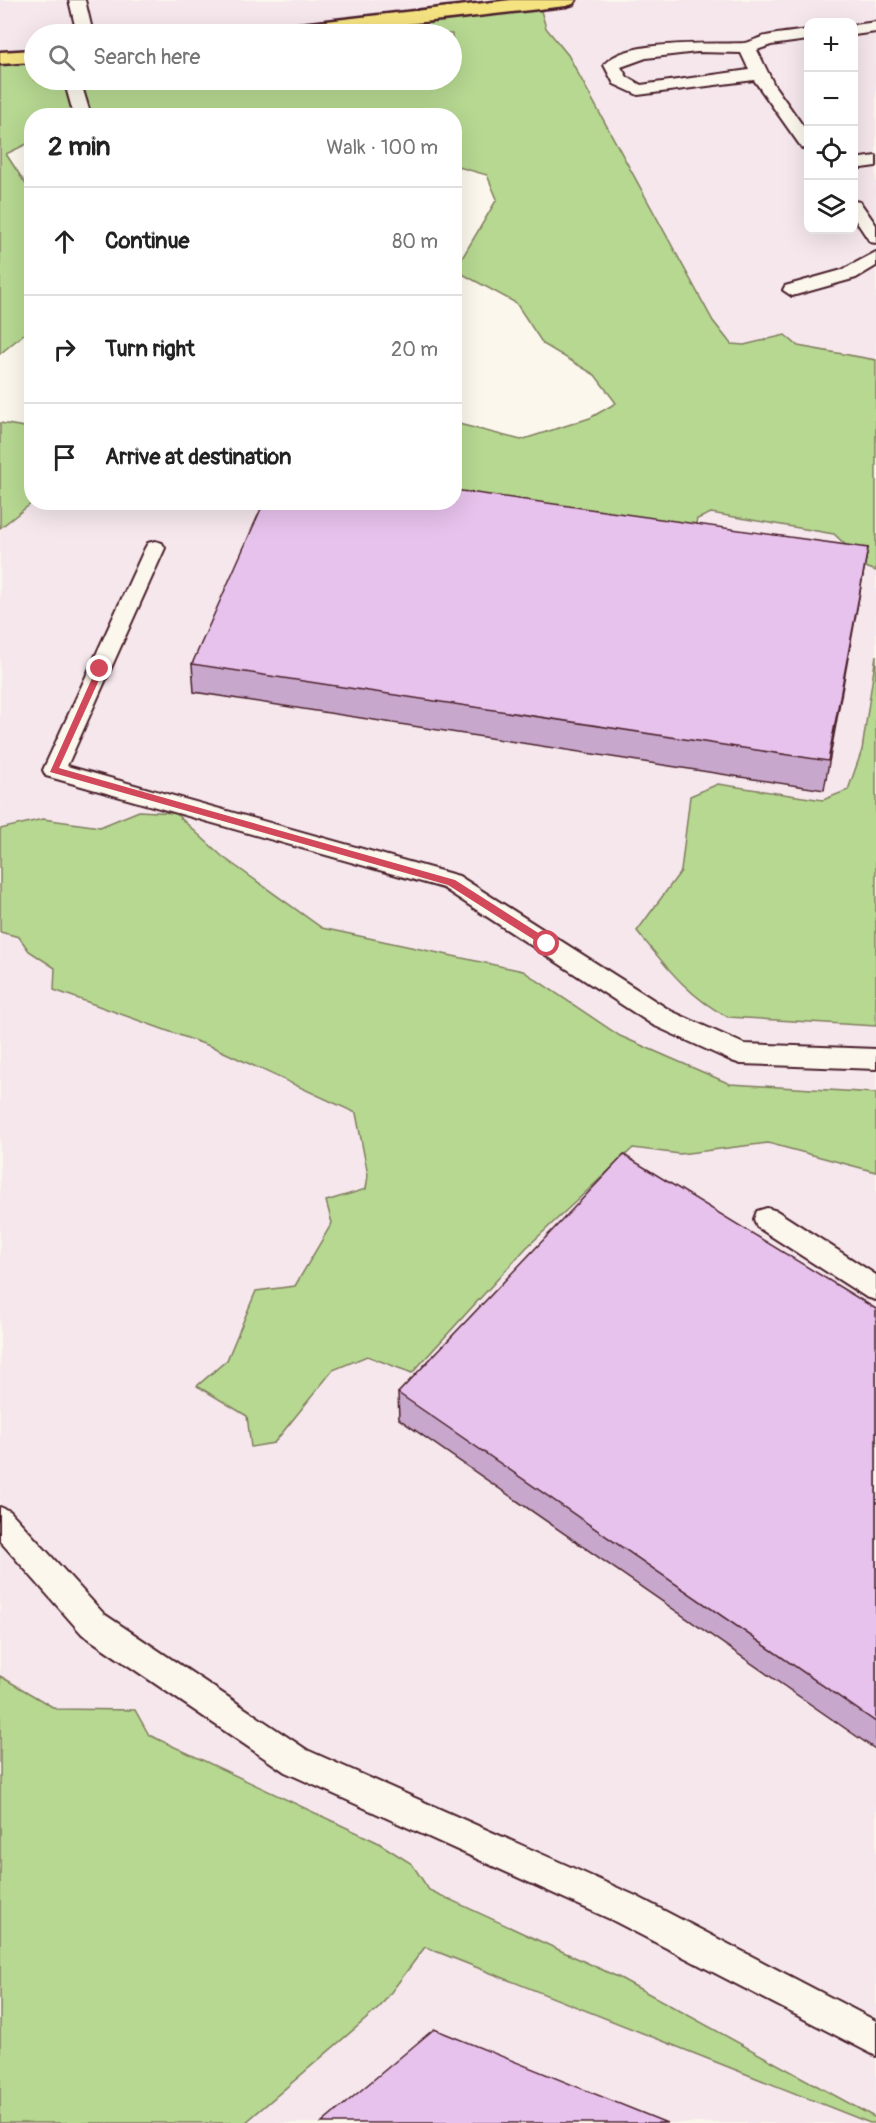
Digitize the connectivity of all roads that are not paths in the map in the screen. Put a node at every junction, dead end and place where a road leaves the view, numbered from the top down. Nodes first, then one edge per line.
1 (77, 0) edge
2 (566, 0) edge
3 (83, 24) edge
4 (354, 24) edge
5 (876, 27) edge
6 (858, 29) edge
7 (804, 36) edge
8 (748, 48) junction
9 (24, 57) edge
10 (0, 58) edge
11 (760, 74) junction
12 (75, 90) edge
13 (81, 108) edge
14 (804, 138) edge
15 (876, 161) edge
16 (858, 163) edge
17 (876, 204) edge
18 (858, 206) edge
19 (858, 212) edge
20 (876, 238) edge
21 (876, 258) edge
22 (792, 290) dead end
23 (155, 548) dead end
24 (876, 1059) edge
25 (767, 1219) dead end
26 (876, 1289) edge
27 (0, 1520) edge
28 (876, 2039) edge

1 - 3 lane
2 - 4 main road
5 - 6 lane
7 - 8 lane
8 - 11 lane
8 - 11 lane
9 - 10 main road
11 - 14 lane
12 - 13 lane
15 - 16 lane
17 - 18 lane
19 - 20 lane
21 - 22 lane
23 - 24 lane
25 - 26 lane
27 - 28 lane

